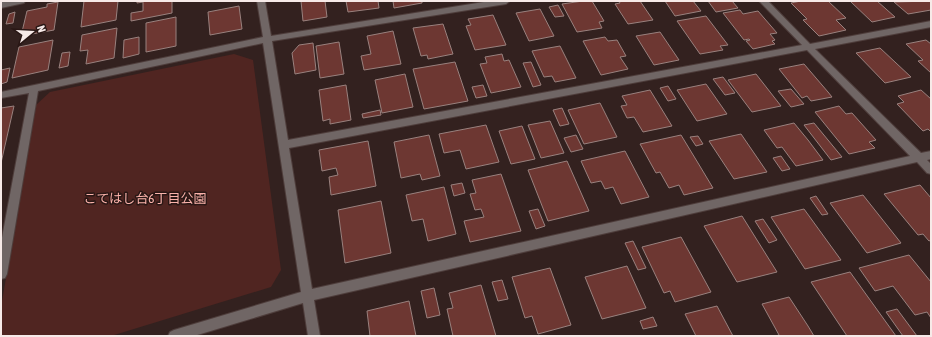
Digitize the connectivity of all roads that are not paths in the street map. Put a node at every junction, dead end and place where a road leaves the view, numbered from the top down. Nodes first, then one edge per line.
1 (22, 1) edge
2 (261, 1) edge
3 (506, 1) edge
4 (763, 1) edge
5 (1, 5) edge
6 (931, 24) edge
7 (267, 39) junction
8 (808, 46) junction
9 (34, 88) junction
10 (1, 95) edge
11 (283, 145) junction
12 (931, 155) edge
13 (919, 158) junction
14 (931, 170) edge
15 (1, 274) edge
16 (308, 296) junction
17 (174, 336) edge
18 (314, 336) edge

1 - 5 street
2 - 7 street
3 - 7 street
4 - 8 street
6 - 8 street
7 - 9 street
7 - 11 street
8 - 11 street
8 - 13 street
9 - 10 street
9 - 15 street
11 - 16 street
12 - 13 street
13 - 14 street
13 - 16 street
16 - 17 street
16 - 18 street

